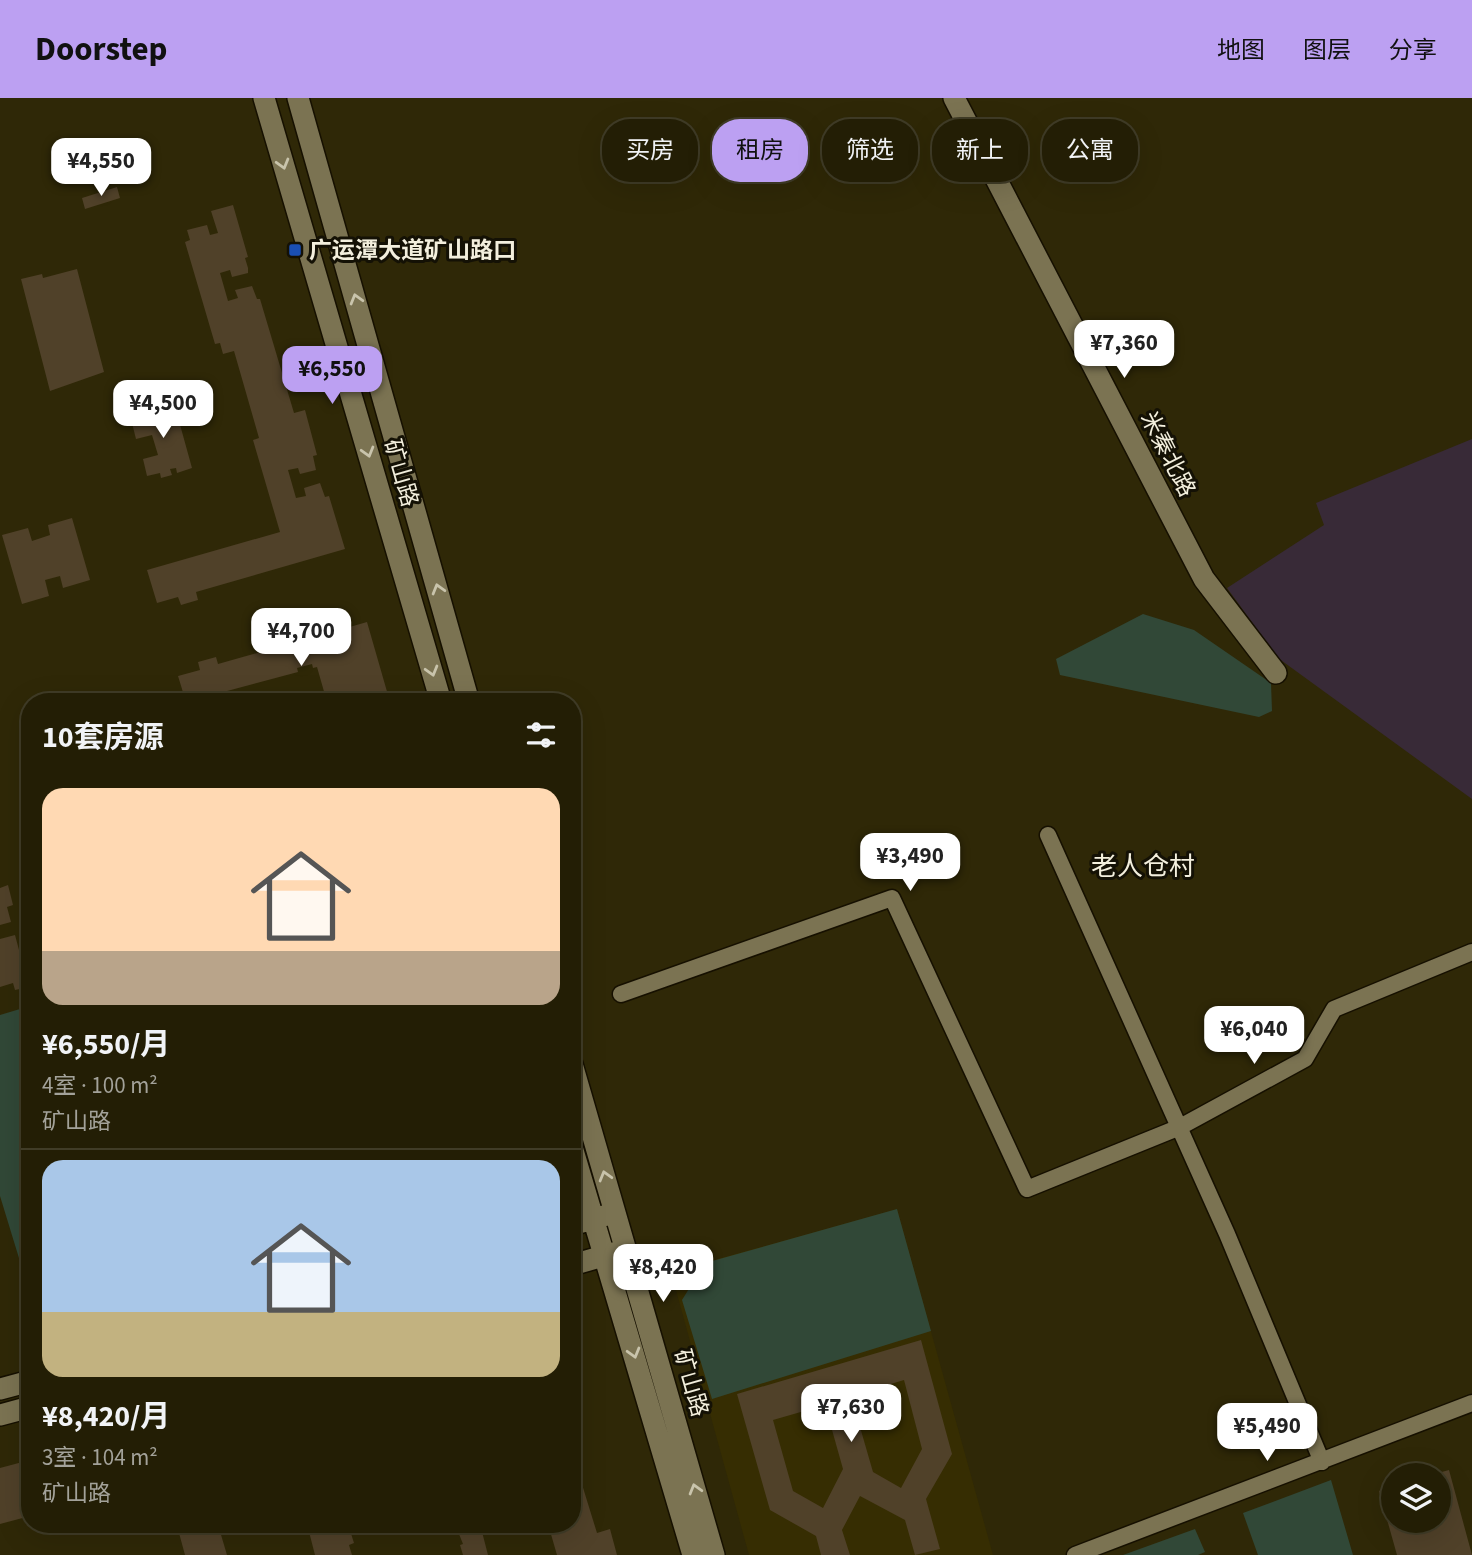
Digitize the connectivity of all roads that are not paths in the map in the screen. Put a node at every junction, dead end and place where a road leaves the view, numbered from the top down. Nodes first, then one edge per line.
1 (264, 98) edge
2 (298, 98) edge
3 (954, 98) edge
4 (1276, 673) dead end
5 (438, 693) edge
6 (466, 693) edge
7 (1048, 835) dead end
8 (1472, 952) edge
9 (621, 994) dead end
10 (581, 1094) edge
11 (1180, 1127) junction
12 (581, 1178) edge
13 (616, 1212) junction
14 (593, 1219) junction
15 (581, 1222) edge
16 (616, 1253) junction
17 (581, 1263) edge
18 (21, 1383) edge
19 (0, 1389) edge
20 (1472, 1403) edge
21 (21, 1409) edge
22 (0, 1415) edge
23 (1322, 1462) junction
24 (692, 1555) edge
25 (714, 1555) edge
26 (1074, 1555) edge

1 -> 5 main road, 矿山路
6 -> 2 main road, 矿山路
3 - 4 main road, 米秦北路
7 - 11 street
8 - 11 street
9 - 11 street
13 -> 10 main road, 矿山路
11 - 23 street
12 - 14 main road, 矿山路
13 - 14 main road
13 - 16 main road, 矿山路
14 - 15 main road
14 - 16 main road, 矿山路
16 - 17 main road
16 -> 24 main road, 矿山路
25 -> 16 main road, 矿山路
18 - 19 main road
20 - 23 street
21 - 22 main road
23 - 26 street

